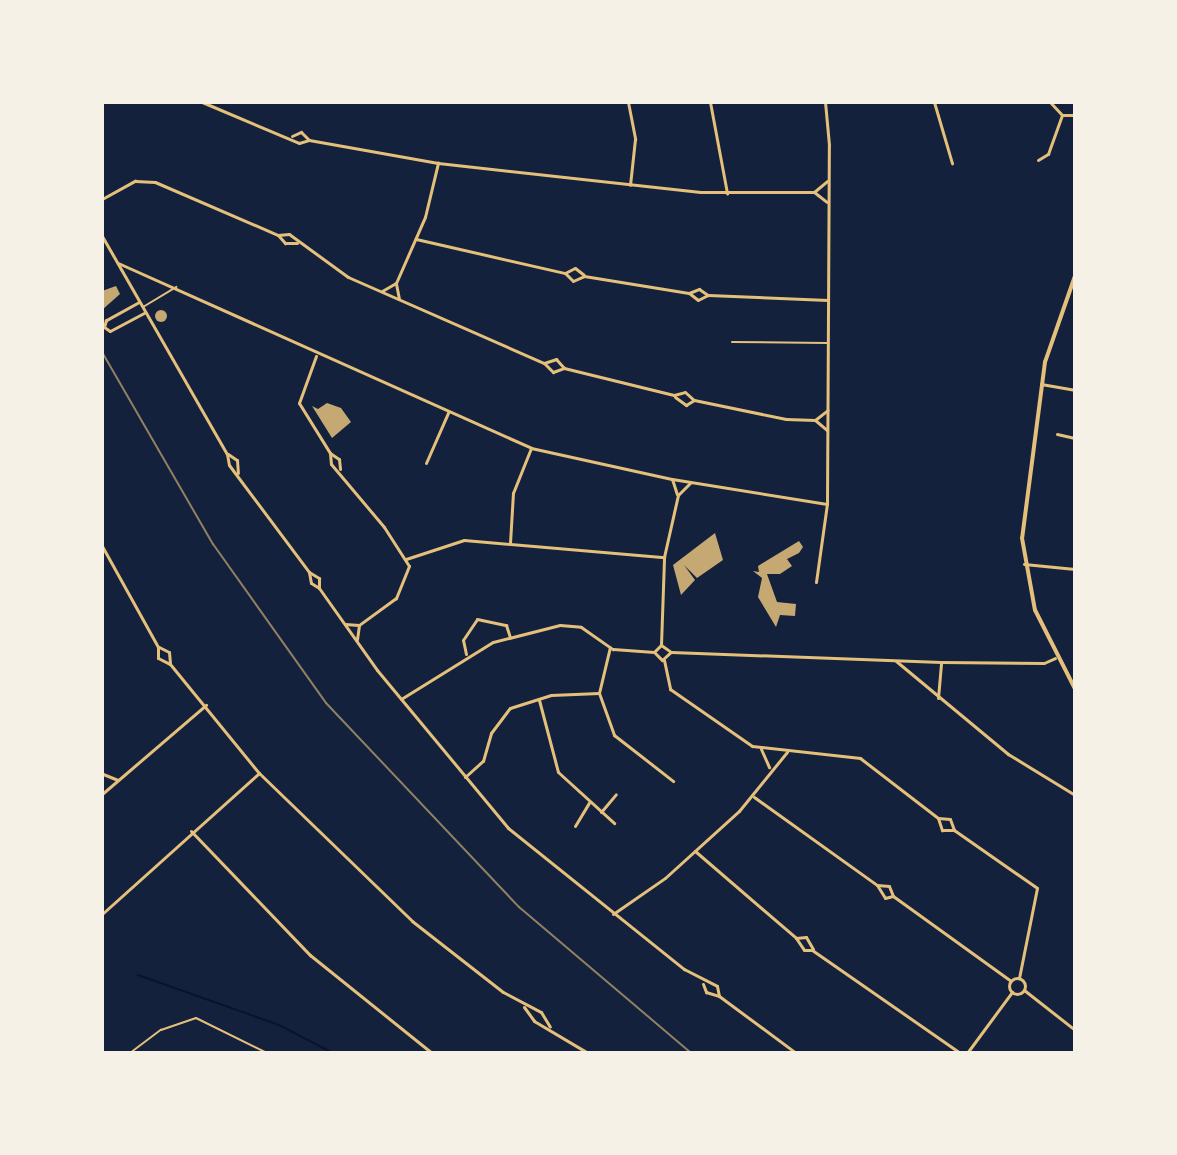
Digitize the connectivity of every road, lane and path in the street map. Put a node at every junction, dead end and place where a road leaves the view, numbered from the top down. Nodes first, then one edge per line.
1 (202, 102) edge
2 (628, 102) edge
3 (710, 102) edge
4 (825, 102) edge
5 (934, 102) edge
6 (1050, 102) edge
7 (1062, 115) junction
8 (1075, 115) edge
9 (292, 136) junction
10 (309, 140) junction
11 (1038, 160) dead end
12 (438, 163) junction
13 (952, 163) dead end
14 (827, 181) junction
15 (629, 186) junction
16 (814, 192) junction
17 (727, 193) junction
18 (102, 199) edge
19 (827, 202) junction
20 (278, 235) junction
21 (102, 236) edge
22 (416, 239) junction
23 (297, 243) junction
24 (118, 263) junction
25 (565, 273) junction
26 (584, 276) junction
27 (1075, 276) edge
28 (396, 283) junction
29 (176, 287) junction
30 (380, 292) junction
31 (689, 293) junction
32 (708, 295) junction
33 (828, 300) junction
34 (140, 301) junction
35 (399, 301) junction
36 (144, 309) junction
37 (732, 342) dead end
38 (828, 344) junction
39 (317, 354) junction
40 (544, 363) junction
41 (564, 368) junction
42 (1041, 384) junction
43 (1075, 390) edge
44 (674, 395) junction
45 (694, 400) junction
46 (828, 410) junction
47 (448, 413) junction
48 (815, 420) junction
49 (827, 430) junction
50 (1057, 434) dead end
51 (1075, 438) edge
52 (531, 448) junction
53 (330, 453) junction
54 (227, 454) junction
55 (426, 463) dead end
56 (340, 469) junction
57 (238, 473) junction
58 (672, 479) junction
59 (690, 483) junction
60 (678, 495) junction
61 (827, 504) junction
62 (510, 543) junction
63 (102, 546) edge
64 (664, 557) junction
65 (406, 559) junction
66 (1024, 564) junction
67 (1075, 569) edge
68 (309, 572) junction
69 (816, 582) dead end
70 (319, 588) junction
71 (345, 624) junction
72 (359, 625) junction
73 (510, 637) junction
74 (357, 640) junction
75 (661, 645) junction
76 (158, 647) junction
77 (610, 647) junction
78 (654, 652) junction
79 (671, 652) junction
80 (467, 656) junction
81 (1055, 658) junction
82 (664, 660) junction
83 (895, 660) junction
84 (941, 662) junction
85 (170, 664) junction
86 (1075, 689) edge
87 (599, 693) junction
88 (938, 698) junction
89 (401, 699) junction
90 (539, 700) junction
91 (206, 705) junction
92 (761, 749) junction
93 (787, 752) junction
94 (769, 768) junction
95 (259, 773) junction
96 (102, 774) edge
97 (465, 777) junction
98 (118, 780) junction
99 (673, 781) dead end
100 (102, 793) edge
101 (616, 794) dead end
102 (1075, 795) edge
103 (754, 797) junction
104 (589, 803) junction
105 (601, 812) junction
106 (938, 818) junction
107 (614, 823) dead end
108 (575, 826) dead end
109 (954, 830) junction
110 (191, 831) junction
111 (695, 851) junction
112 (877, 885) junction
113 (893, 896) junction
114 (102, 914) edge
115 (613, 914) junction
116 (796, 938) junction
117 (812, 950) junction
118 (1019, 978) junction
119 (1011, 981) junction
120 (703, 982) junction
121 (1024, 990) junction
122 (1012, 992) junction
123 (719, 996) junction
124 (524, 1007) junction
125 (550, 1027) junction
126 (1075, 1030) edge
127 (952, 1051) edge
128 (130, 1053) edge
129 (267, 1053) edge
130 (432, 1053) edge
131 (588, 1053) edge
132 (796, 1053) edge
133 (960, 1053) edge
134 (967, 1053) edge

1 - 9 street
2 - 15 street
3 - 17 street
4 - 14 street
5 - 13 street
6 - 7 street
7 - 8 street
7 - 11 street
9 - 10 street
9 - 10 street
10 - 12 street
12 - 15 street
12 - 22 street
14 - 16 street
14 - 19 street
15 - 17 street
16 - 17 street
16 - 19 street
18 - 20 street
19 - 33 street
20 - 23 street
20 - 23 street
21 - 24 street
22 - 25 street
22 - 28 street
23 - 30 street
24 - 29 street
24 - 34 street
25 - 26 street
25 - 26 street
26 - 31 street
27 - 42 street
28 - 30 street
28 - 35 street
29 - 36 lane
29 - 39 street
30 - 35 street
31 - 32 street
31 - 32 street
32 - 33 street
33 - 38 street
34 - 36 street
34 - 36 street
35 - 40 street
36 - 54 street
37 - 38 lane
38 - 46 street
39 - 47 street
39 - 53 street
40 - 41 street
40 - 41 street
41 - 44 street
42 - 43 street
42 - 66 street
44 - 45 street
44 - 45 street
45 - 48 street
46 - 48 street
46 - 49 street
47 - 52 street
47 - 55 street
48 - 49 street
49 - 61 street
50 - 51 street
52 - 58 street
52 - 62 street
53 - 56 street
53 - 56 street
54 - 57 street
54 - 57 street
56 - 65 street
57 - 68 street
58 - 59 street
58 - 60 street
59 - 60 street
59 - 61 street
60 - 64 street
61 - 69 street
62 - 64 street
62 - 65 street
63 - 76 street
64 - 75 street
65 - 72 street
66 - 67 street
66 - 81 street
68 - 70 street
68 - 70 street
70 - 71 street
71 - 72 street
71 - 74 street
72 - 74 street
73 - 77 street
73 - 80 street
73 - 80 street
74 - 89 street
75 - 78 street
75 - 79 street
76 - 85 street
76 - 85 street
77 - 78 street
77 - 87 street
78 - 82 street
79 - 82 street
79 - 83 street
80 - 89 street
81 - 84 street
81 - 86 street
82 - 92 street
83 - 84 street
83 - 88 street
84 - 88 street
85 - 91 street
87 - 90 street
87 - 99 street
88 - 102 street
89 - 97 street
90 - 97 street
90 - 104 street
91 - 95 street
91 - 98 street
92 - 93 street
92 - 94 street
93 - 94 street
93 - 106 street
94 - 103 street
95 - 110 street
95 - 124 street
96 - 98 street
96 - 100 street
97 - 115 street
98 - 100 street
101 - 105 street
103 - 111 street
103 - 112 street
104 - 105 street
104 - 108 street
105 - 107 street
106 - 109 street
106 - 109 street
109 - 118 street
110 - 114 street
110 - 130 street
111 - 115 street
111 - 116 street
112 - 113 street
112 - 113 street
113 - 119 street
115 - 120 street
116 - 117 street
116 - 117 street
117 - 127 street
118 - 119 street
118 - 121 street
119 - 122 street
120 - 123 street
120 - 123 street
121 - 122 street
121 - 126 street
122 - 134 street
123 - 132 street
124 - 125 street
124 - 125 street
125 - 131 street
127 - 133 street
128 - 129 path

